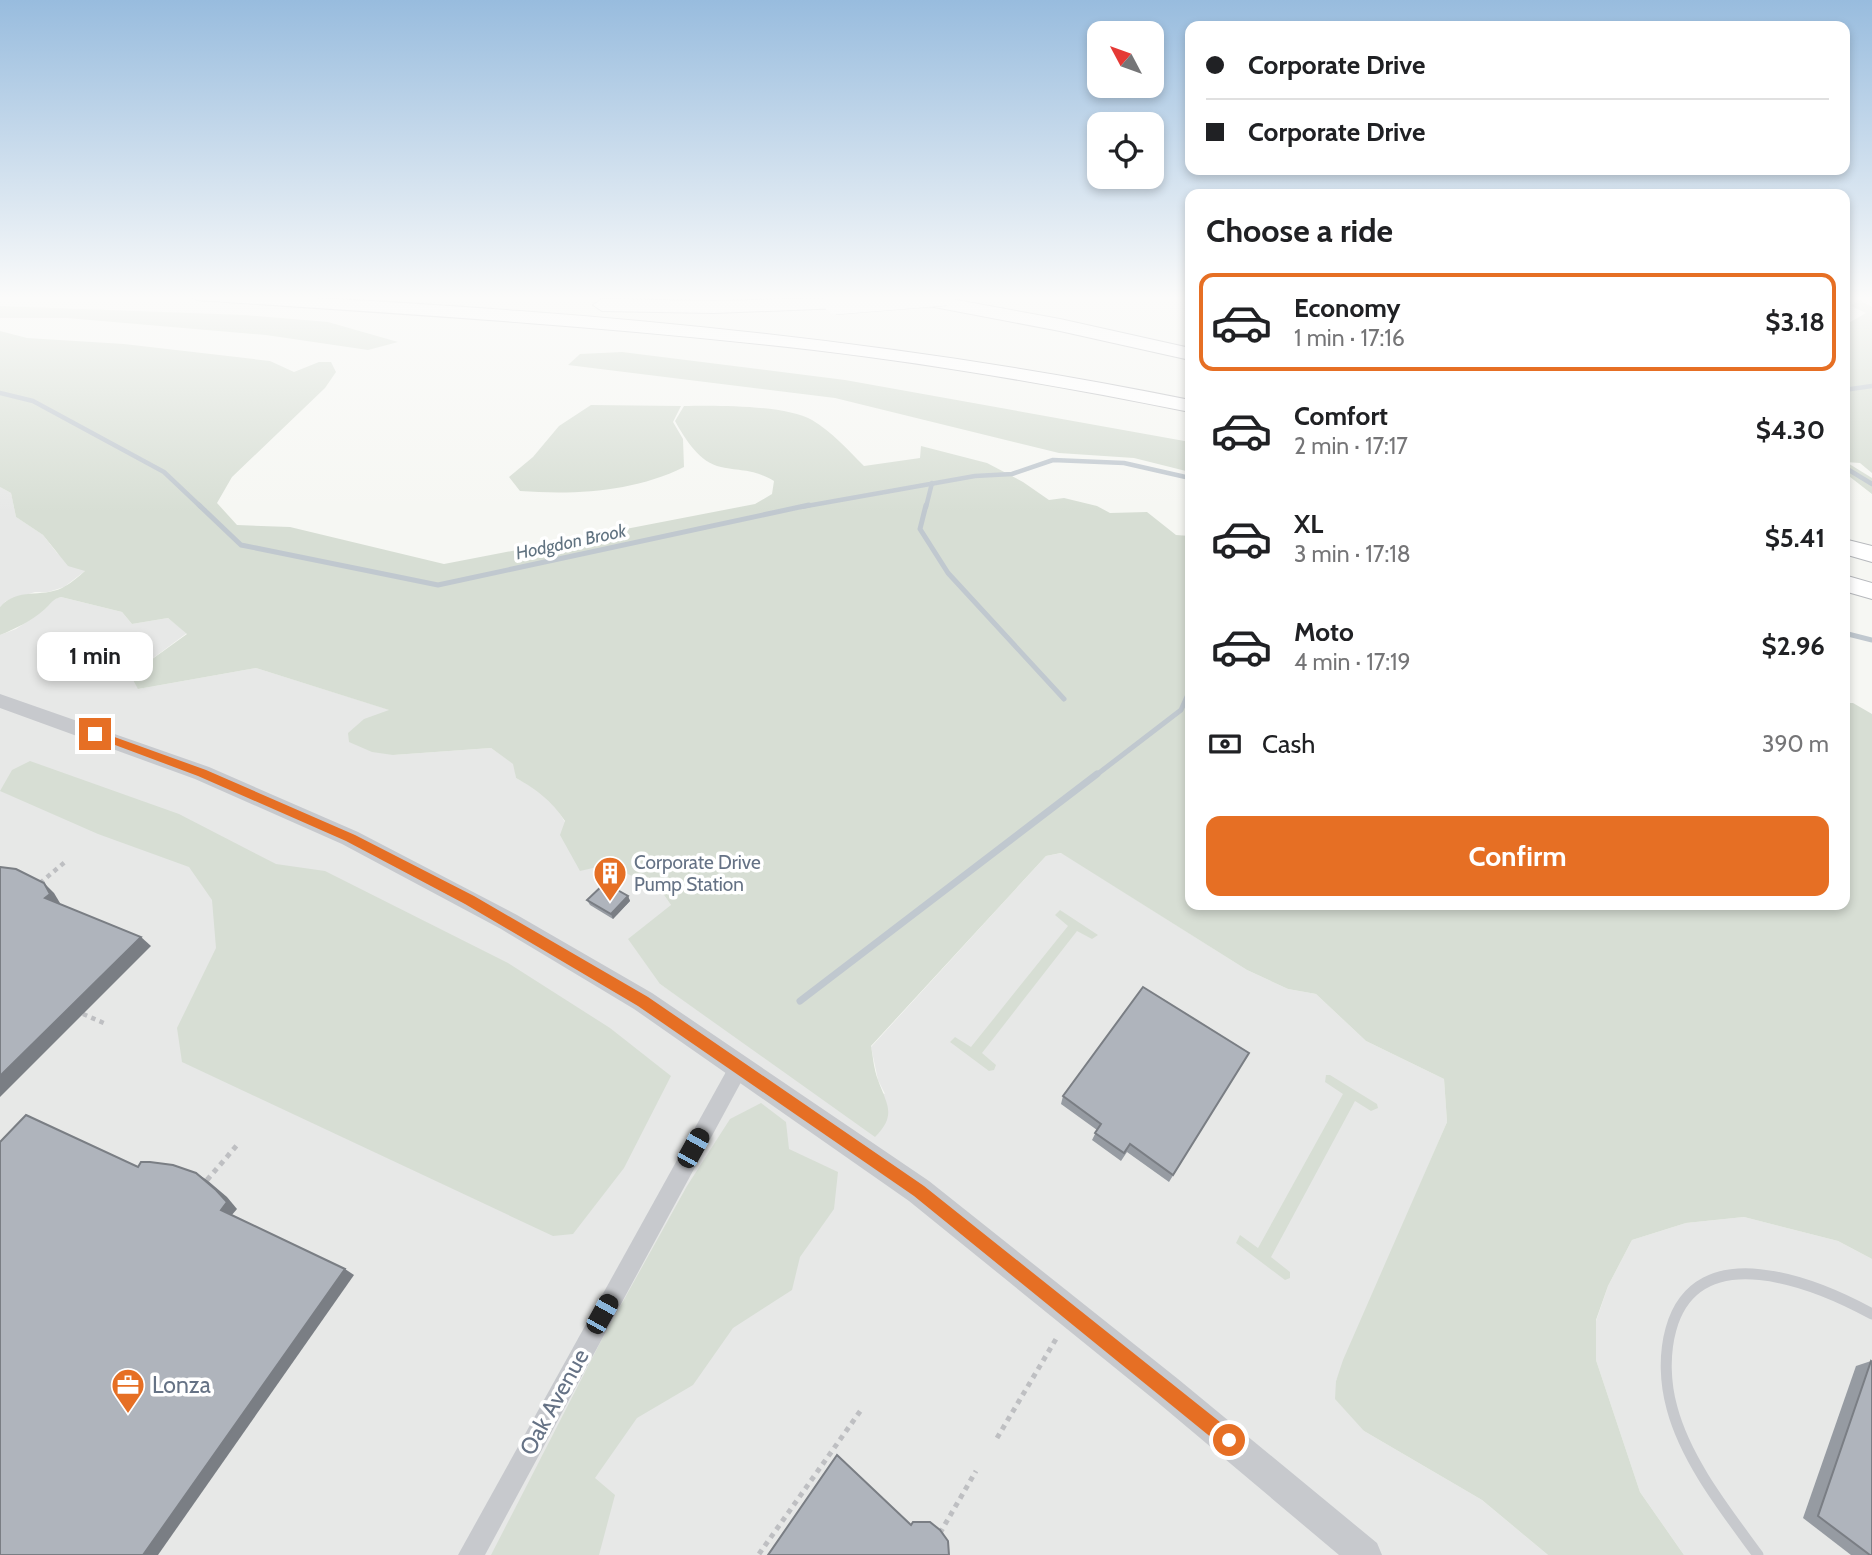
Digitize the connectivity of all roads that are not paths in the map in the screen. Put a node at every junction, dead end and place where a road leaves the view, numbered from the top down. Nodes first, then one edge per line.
1 (977, 368) edge
2 (1185, 405) edge
3 (1850, 546) edge
4 (1872, 552) edge
5 (1850, 585) edge
6 (1872, 591) edge
7 (0, 701) edge
8 (739, 1067) junction
9 (1872, 1314) edge
10 (471, 1555) edge
11 (1365, 1555) edge
12 (1758, 1555) edge

1 - 2 highway
3 - 4 highway
5 - 6 highway
7 - 8 street
8 - 10 street, Oak Avenue
8 - 11 street
9 - 12 lane

